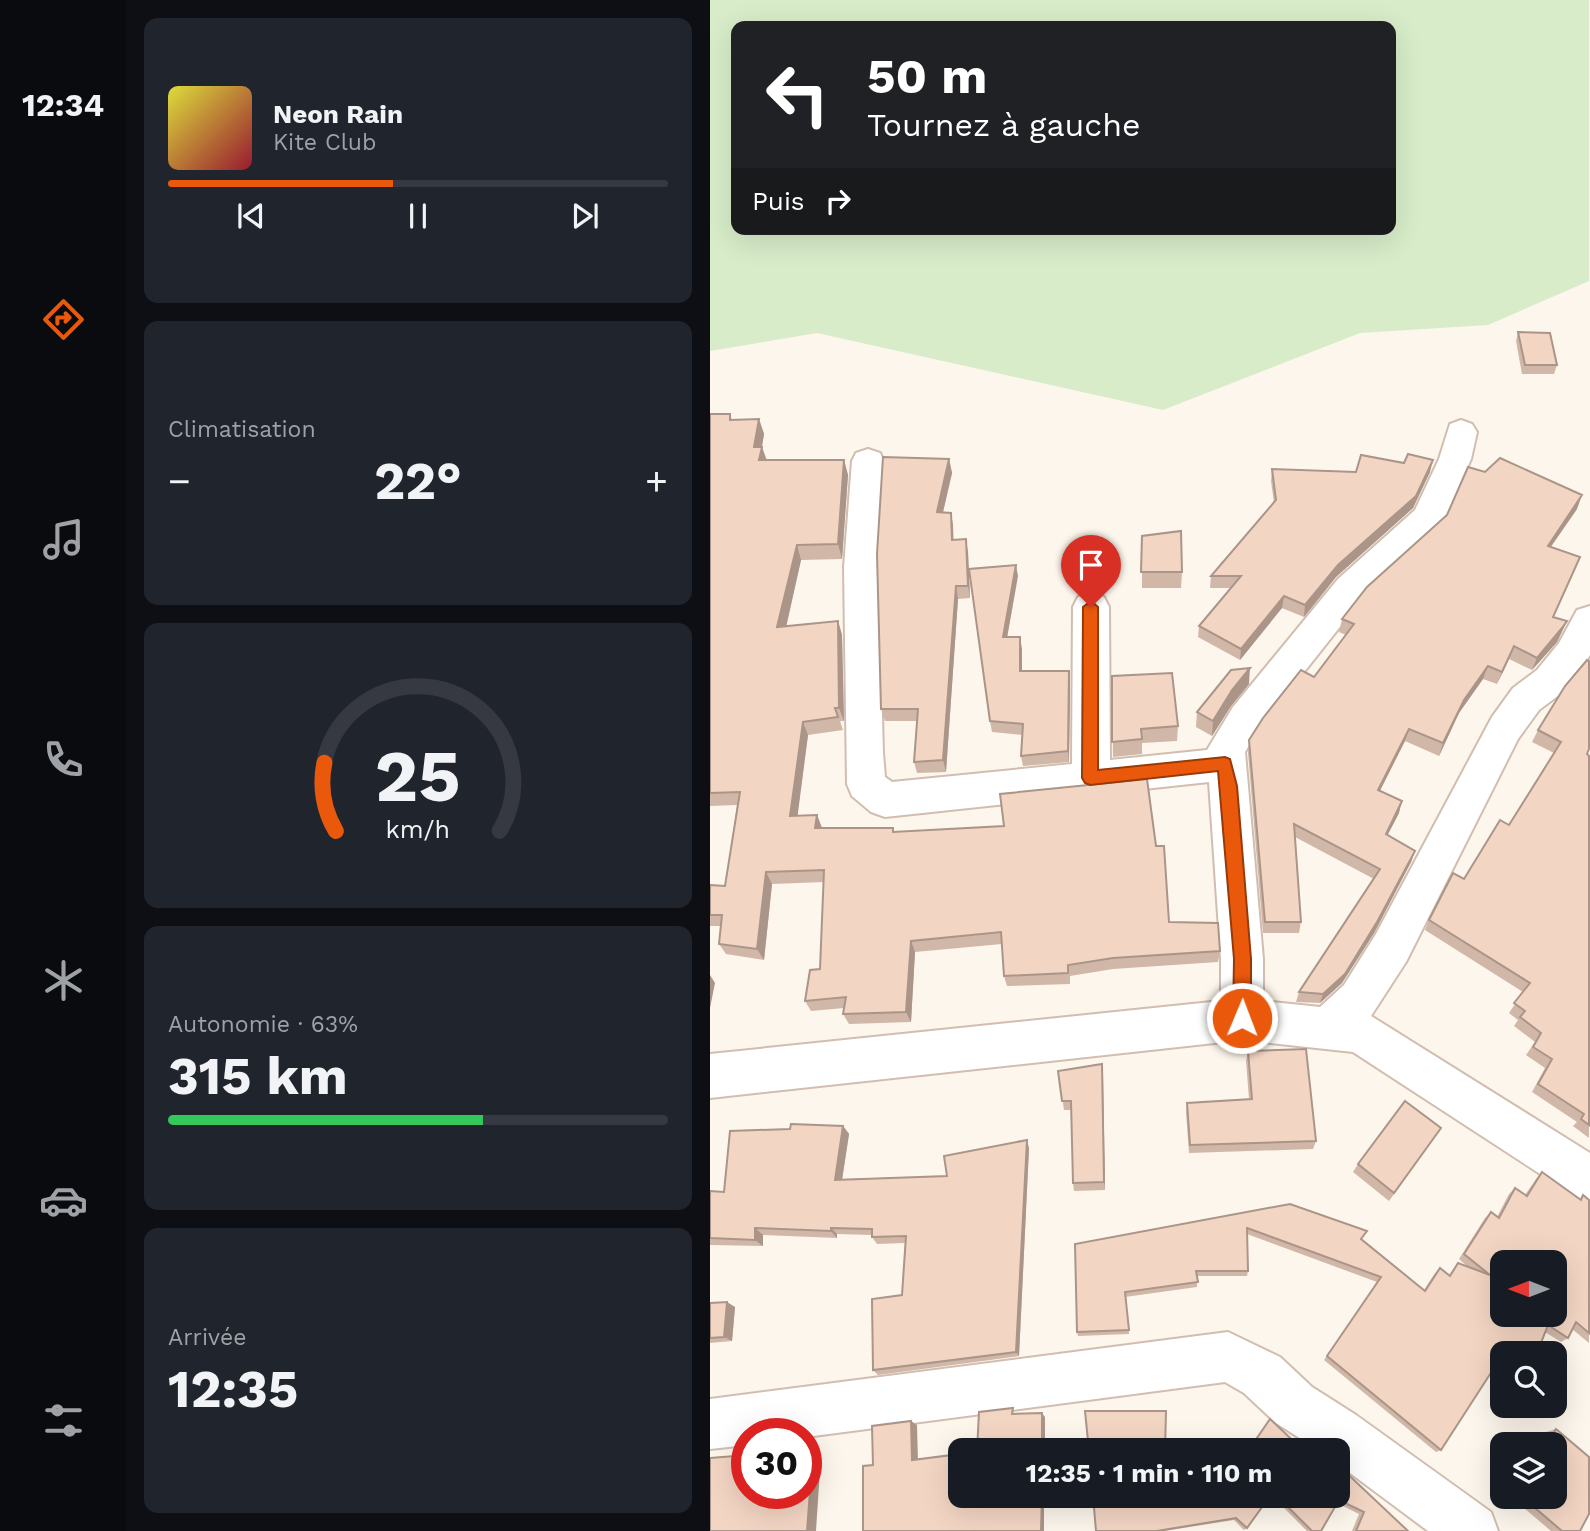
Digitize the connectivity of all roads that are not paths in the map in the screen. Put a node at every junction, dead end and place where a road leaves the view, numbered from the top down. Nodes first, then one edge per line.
1 (1461, 432) dead end
2 (868, 461) dead end
3 (1091, 607) dead end
4 (1590, 620) edge
5 (1225, 764) junction
6 (1090, 778) junction
7 (1242, 1018) junction
8 (1330, 1027) junction
9 (710, 1076) edge
10 (1590, 1180) edge
11 (710, 1424) edge
12 (1472, 1531) edge

1 - 5 street
2 - 6 street
3 - 6 street
4 - 8 street
5 - 6 street
5 - 7 street
7 - 8 street
7 - 9 street
8 - 10 street
11 - 12 street

